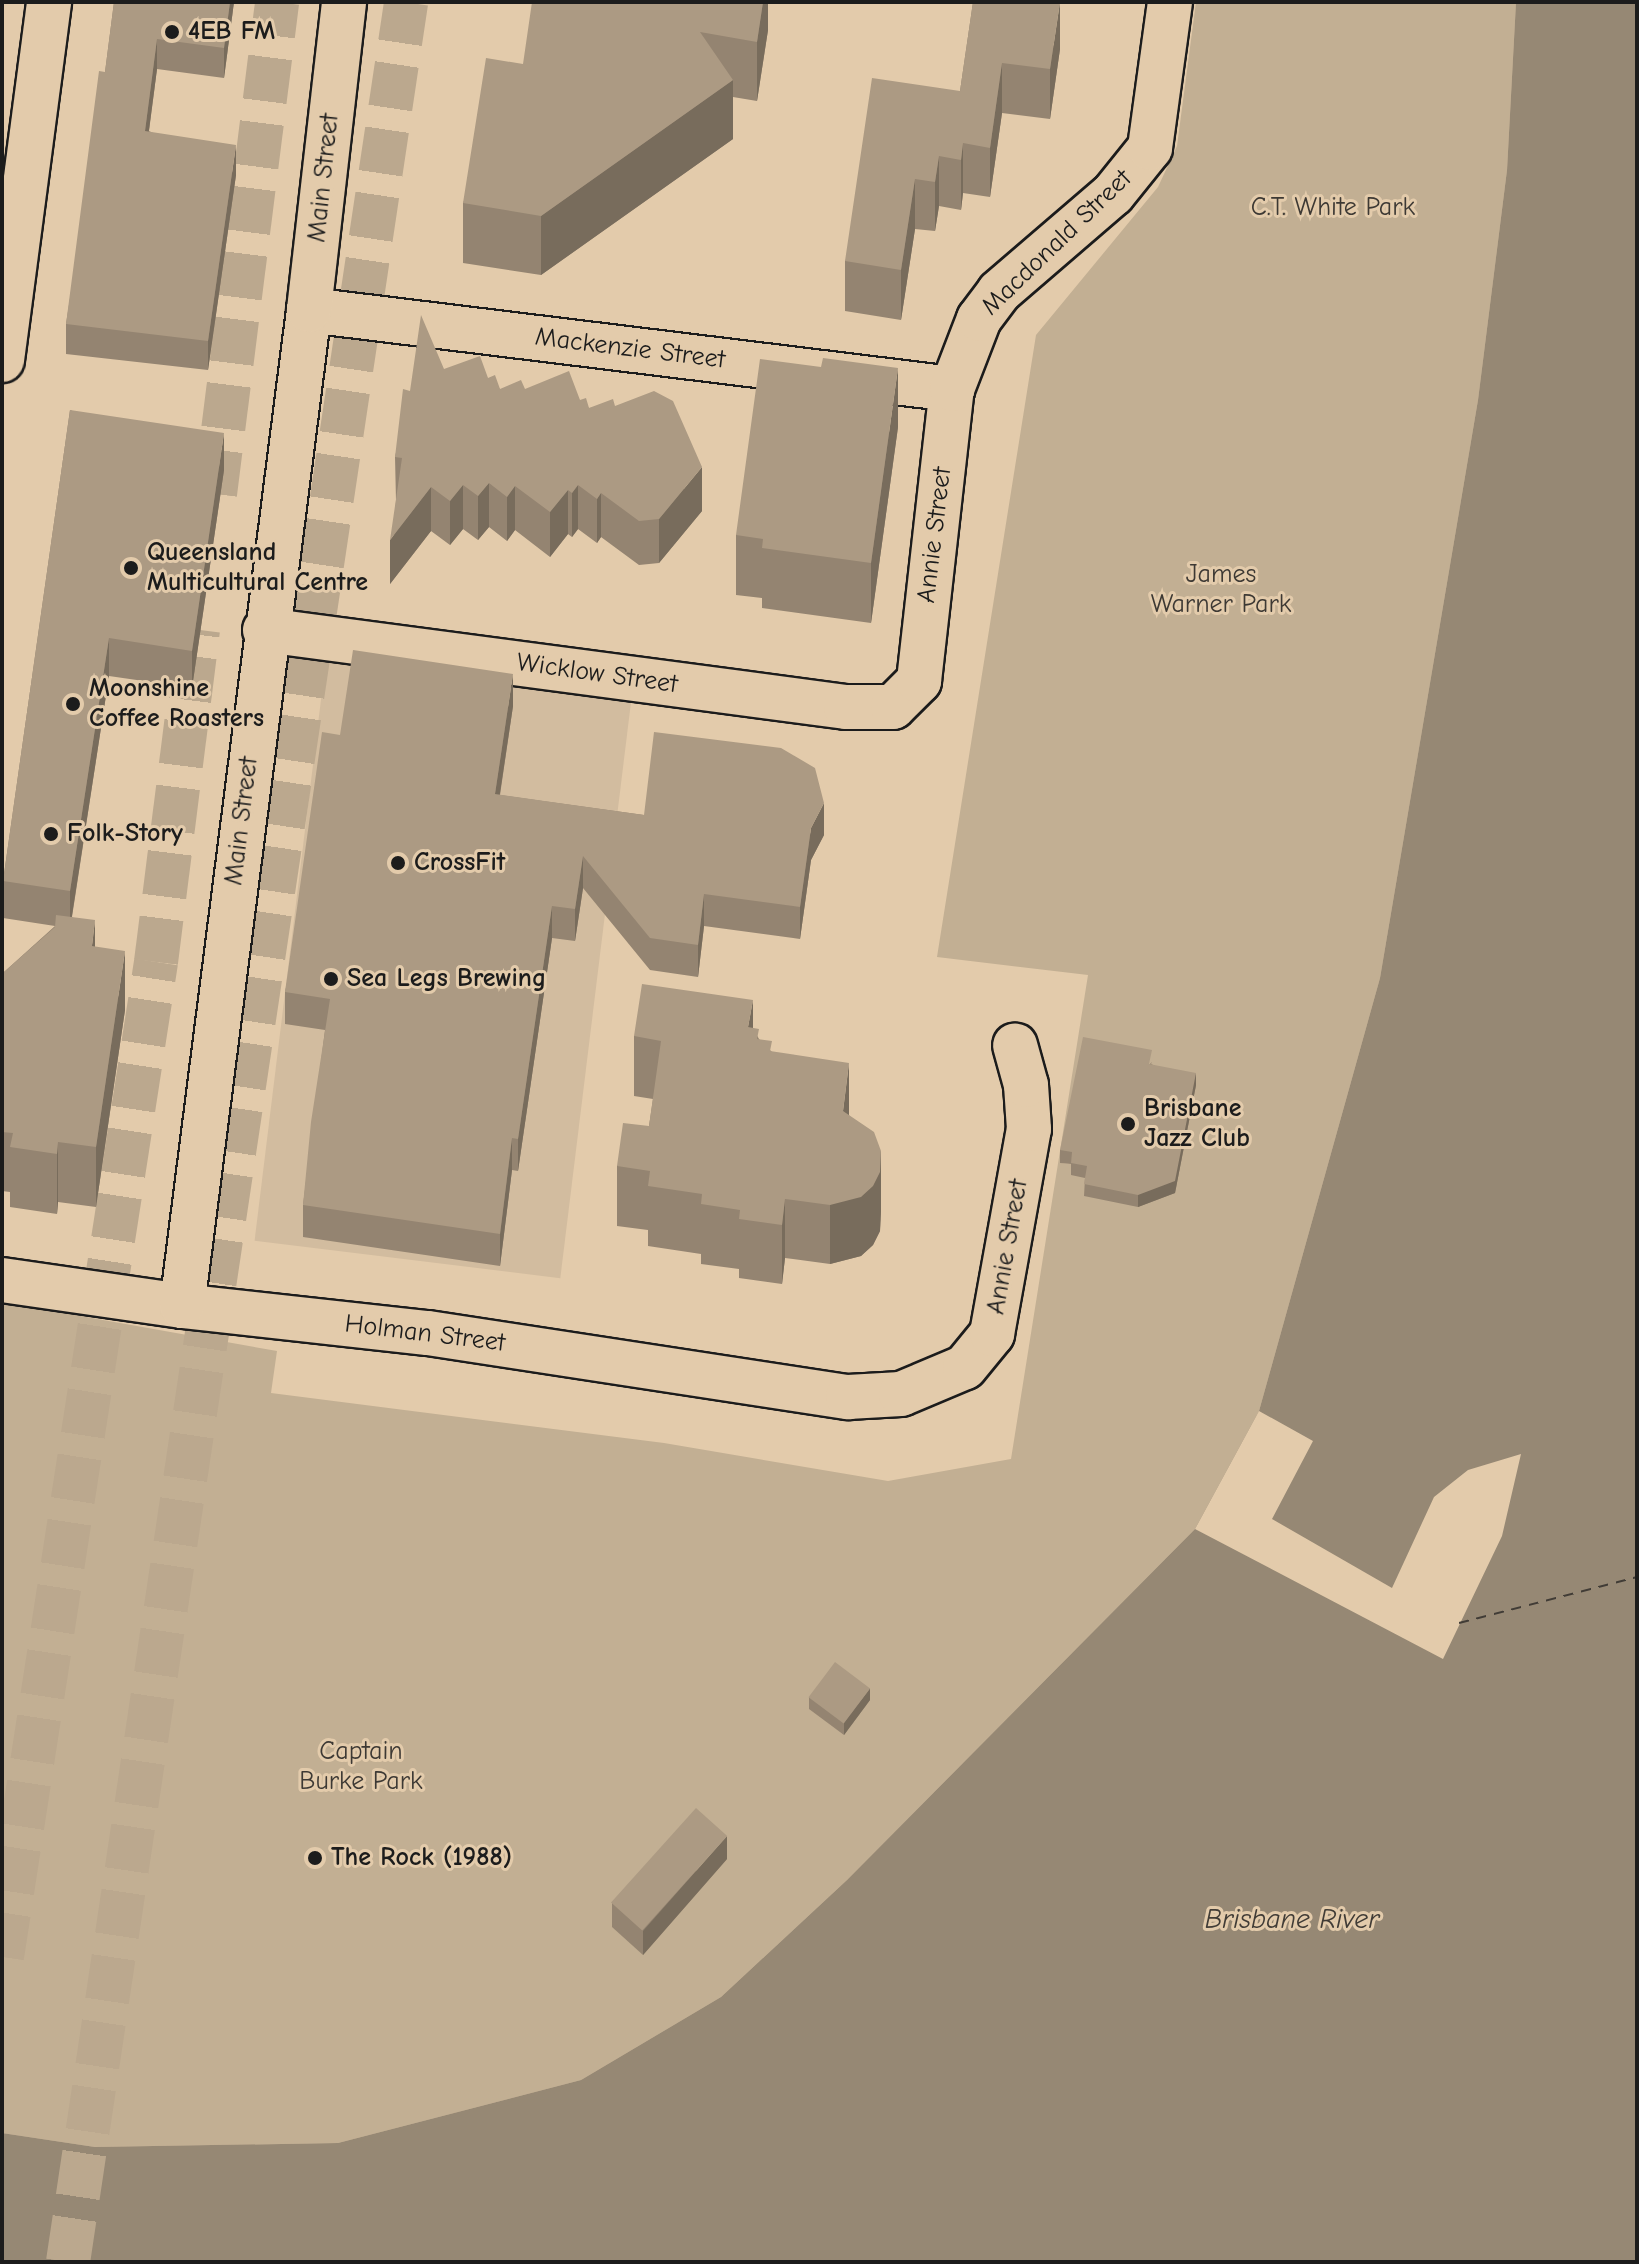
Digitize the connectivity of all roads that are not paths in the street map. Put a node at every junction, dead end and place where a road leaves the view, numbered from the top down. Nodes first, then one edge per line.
1 (49, 2) edge
2 (344, 2) edge
3 (1170, 2) edge
4 (309, 310) junction
5 (2, 360) edge
6 (952, 389) junction
7 (265, 630) junction
8 (919, 681) joint
9 (1015, 1045) dead end
10 (2, 1280) edge
11 (182, 1306) junction
12 (848, 1397) joint

1 - 5 main road
2 - 4 main road, Main Street
3 - 6 main road, Macdonald Street
4 - 6 main road, Mackenzie Street
4 - 7 main road, Main Street
6 - 8 main road, Annie Street
7 - 8 main road, Wicklow Street
7 - 11 main road, Main Street
9 - 12 main road, Annie Street
10 - 11 main road, Holman Street
11 - 12 main road, Holman Street

